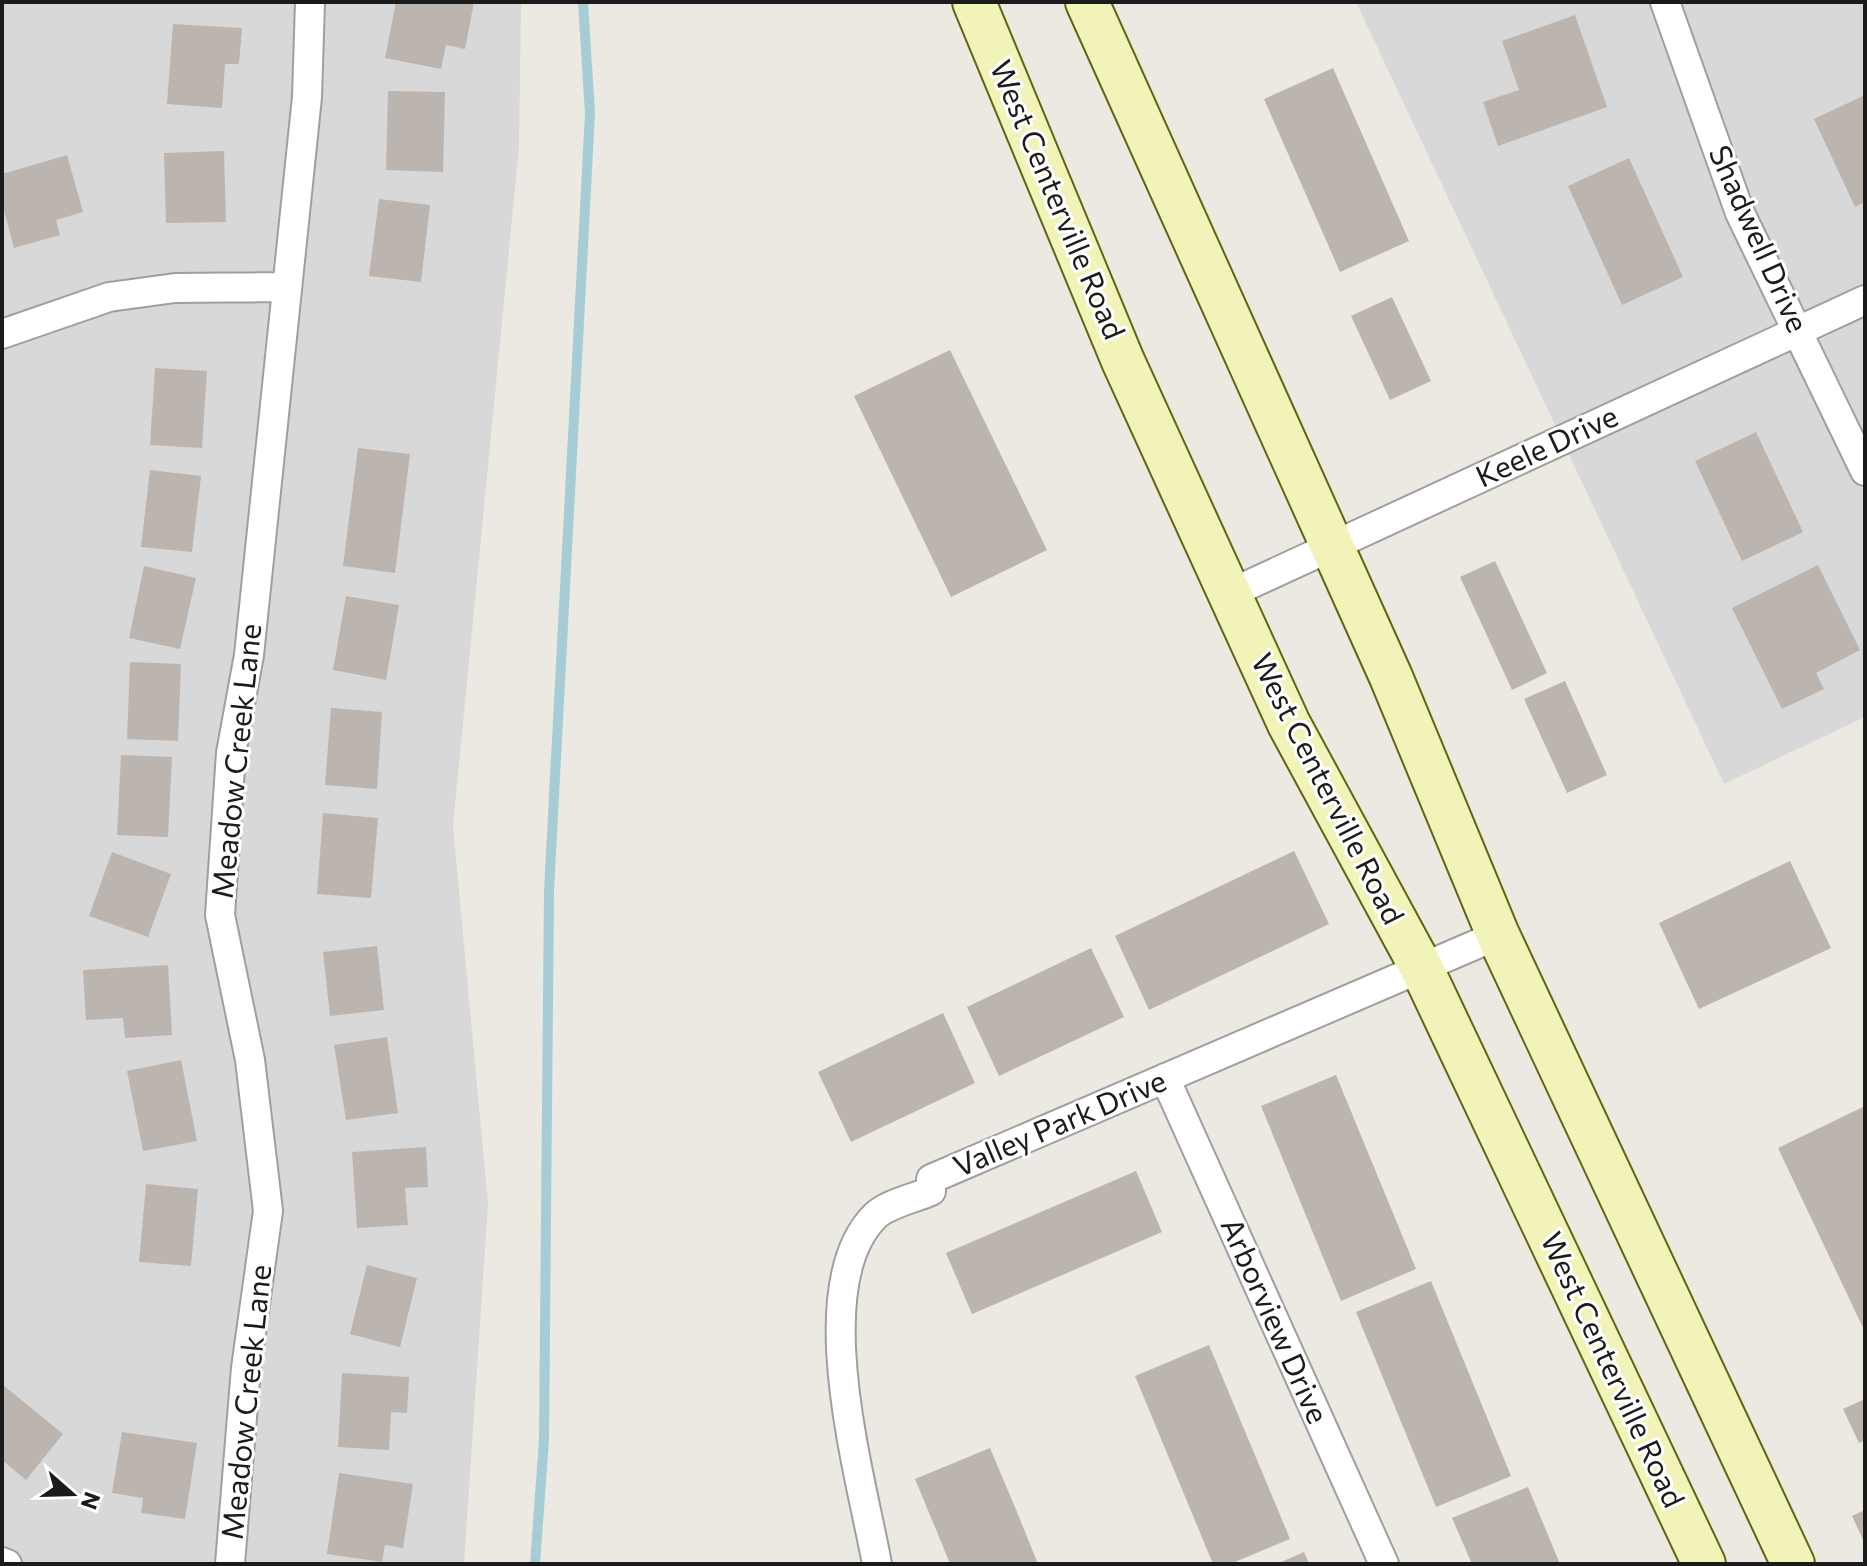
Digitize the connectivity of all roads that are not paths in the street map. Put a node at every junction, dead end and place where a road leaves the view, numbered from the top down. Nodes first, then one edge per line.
1 (310, 2) edge
2 (974, 2) edge
3 (1087, 2) edge
4 (1665, 2) edge
5 (286, 287) junction
6 (1865, 300) edge
7 (1798, 331) junction
8 (2, 334) edge
9 (1865, 471) edge
10 (1331, 547) junction
11 (1229, 594) junction
12 (1498, 935) junction
13 (1423, 971) junction
14 (1165, 1078) junction
15 (230, 1564) edge
16 (877, 1564) edge
17 (1384, 1564) edge
18 (1704, 1564) edge
19 (1793, 1564) edge

1 - 5 street, Meadow Creek Lane
2 - 11 main road, West Centerville Road
3 - 10 main road
4 - 7 street, Shadwell Drive
5 - 8 street
5 - 15 street, Meadow Creek Lane
6 - 7 street, Keele Drive
7 - 9 street, Shadwell Drive
7 - 10 street, Keele Drive
10 - 11 street, Keele Drive
10 - 12 main road
11 - 13 main road, West Centerville Road
12 - 13 street, Valley Park Drive
12 - 19 main road
13 - 14 street, Valley Park Drive
13 - 18 main road, West Centerville Road
14 - 16 street, Valley Park Drive
14 - 17 street, Arborview Drive

